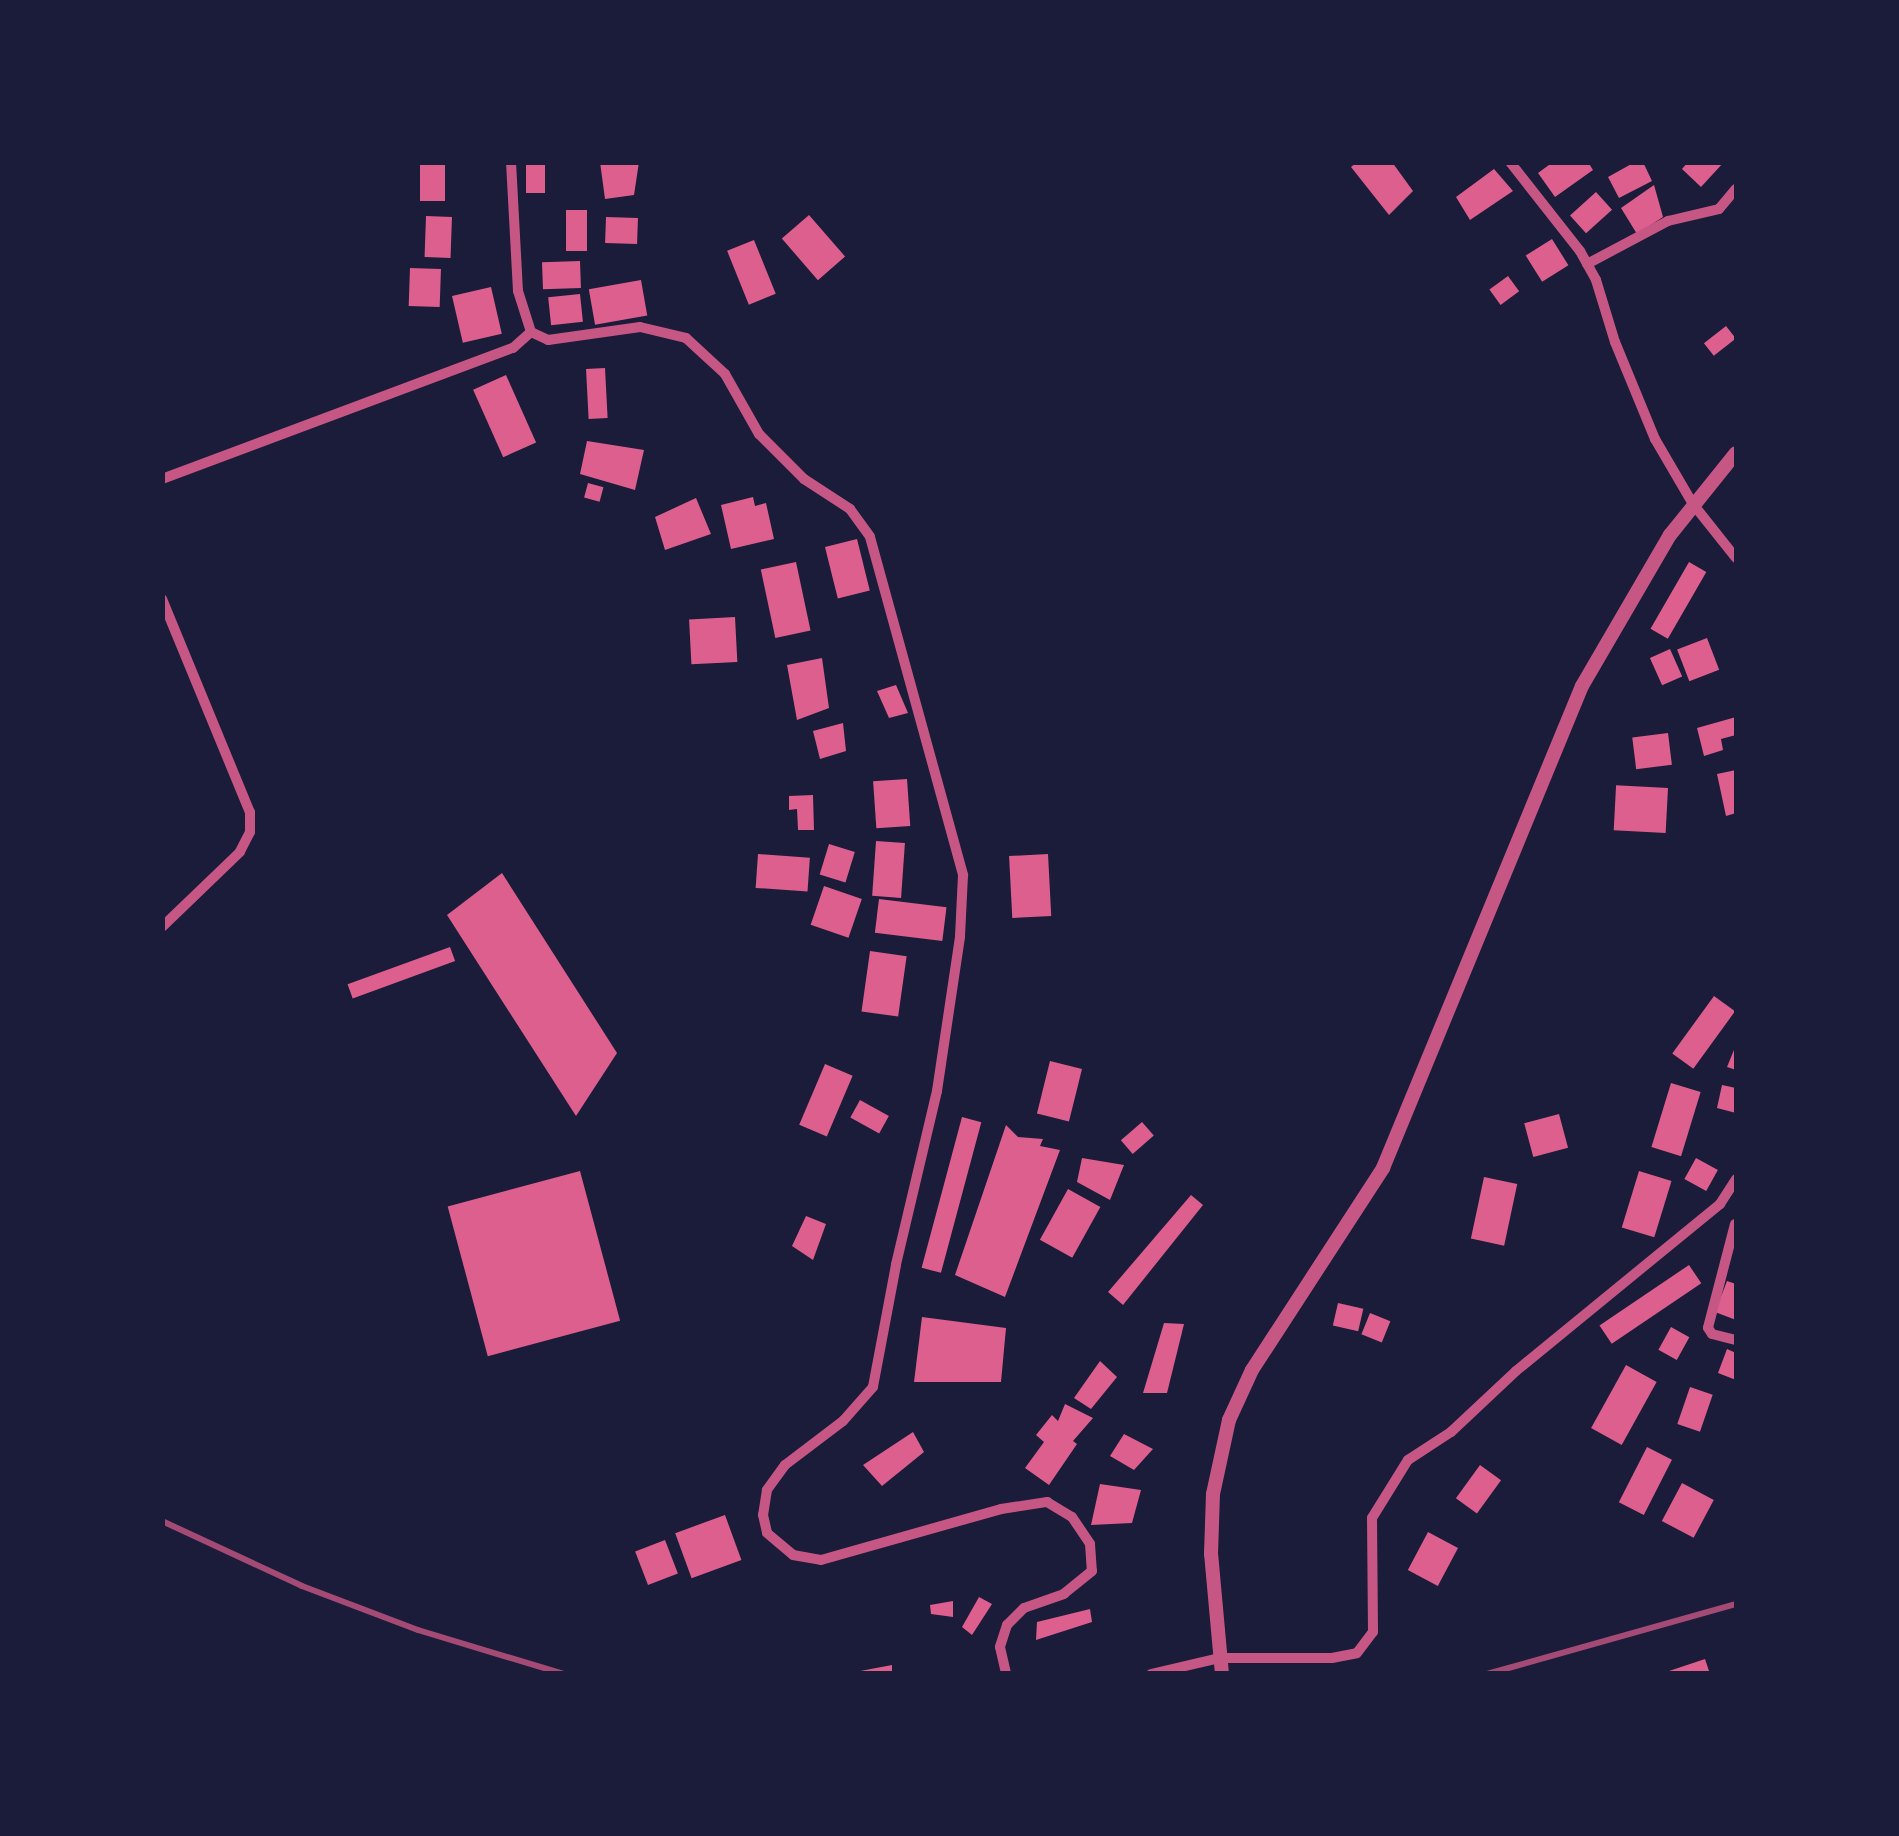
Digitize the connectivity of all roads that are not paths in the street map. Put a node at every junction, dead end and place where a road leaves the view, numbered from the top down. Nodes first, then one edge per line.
1 (512, 162) edge
2 (1510, 162) edge
3 (1736, 190) edge
4 (1587, 264) junction
5 (531, 332) junction
6 (1736, 452) edge
7 (162, 479) edge
8 (1692, 504) junction
9 (1736, 558) edge
10 (162, 599) edge
11 (162, 927) edge
12 (1736, 1179) edge
13 (1720, 1204) junction
14 (1736, 1224) edge
15 (1736, 1340) edge
16 (1220, 1666) edge
17 (1006, 1674) edge
18 (1152, 1674) edge

1 - 5 street
2 - 4 street
3 - 4 street
4 - 8 street
5 - 7 street
5 - 17 street
6 - 8 street
8 - 9 street
8 - 16 street
10 - 11 street
12 - 13 street
13 - 14 street
13 - 16 street
14 - 15 street
16 - 18 street

